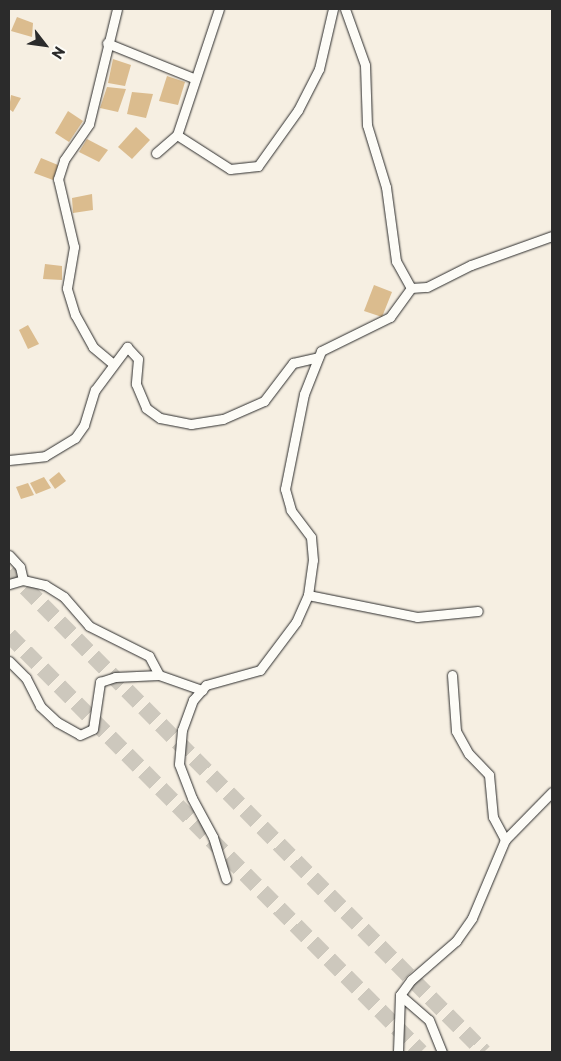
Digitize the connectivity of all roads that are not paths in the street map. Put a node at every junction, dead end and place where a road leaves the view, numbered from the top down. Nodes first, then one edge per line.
1 (117, 9) edge
2 (218, 9) edge
3 (333, 9) edge
4 (345, 9) edge
5 (107, 44) junction
6 (193, 78) junction
7 (177, 135) junction
8 (156, 153) dead end
9 (551, 235) edge
10 (411, 288) junction
11 (318, 357) junction
12 (112, 364) junction
13 (9, 460) edge
14 (9, 555) edge
15 (23, 580) junction
16 (9, 584) edge
17 (308, 595) junction
18 (478, 611) dead end
19 (9, 661) edge
20 (159, 675) junction
21 (452, 675) dead end
22 (202, 690) junction
23 (552, 792) edge
24 (505, 840) junction
25 (226, 879) dead end
26 (400, 995) junction
27 (398, 1052) edge
28 (442, 1052) edge

1 - 5 street
2 - 6 street
3 - 7 street
4 - 10 street
5 - 6 street
5 - 12 street
6 - 7 street
7 - 8 street
9 - 10 street
10 - 11 street
11 - 12 street
11 - 17 street
12 - 13 street
14 - 15 street
15 - 16 street
15 - 20 street
17 - 18 street
17 - 22 street
19 - 20 street
20 - 22 street
21 - 24 street
22 - 25 street
23 - 24 street
24 - 26 street
26 - 27 street
26 - 28 street

